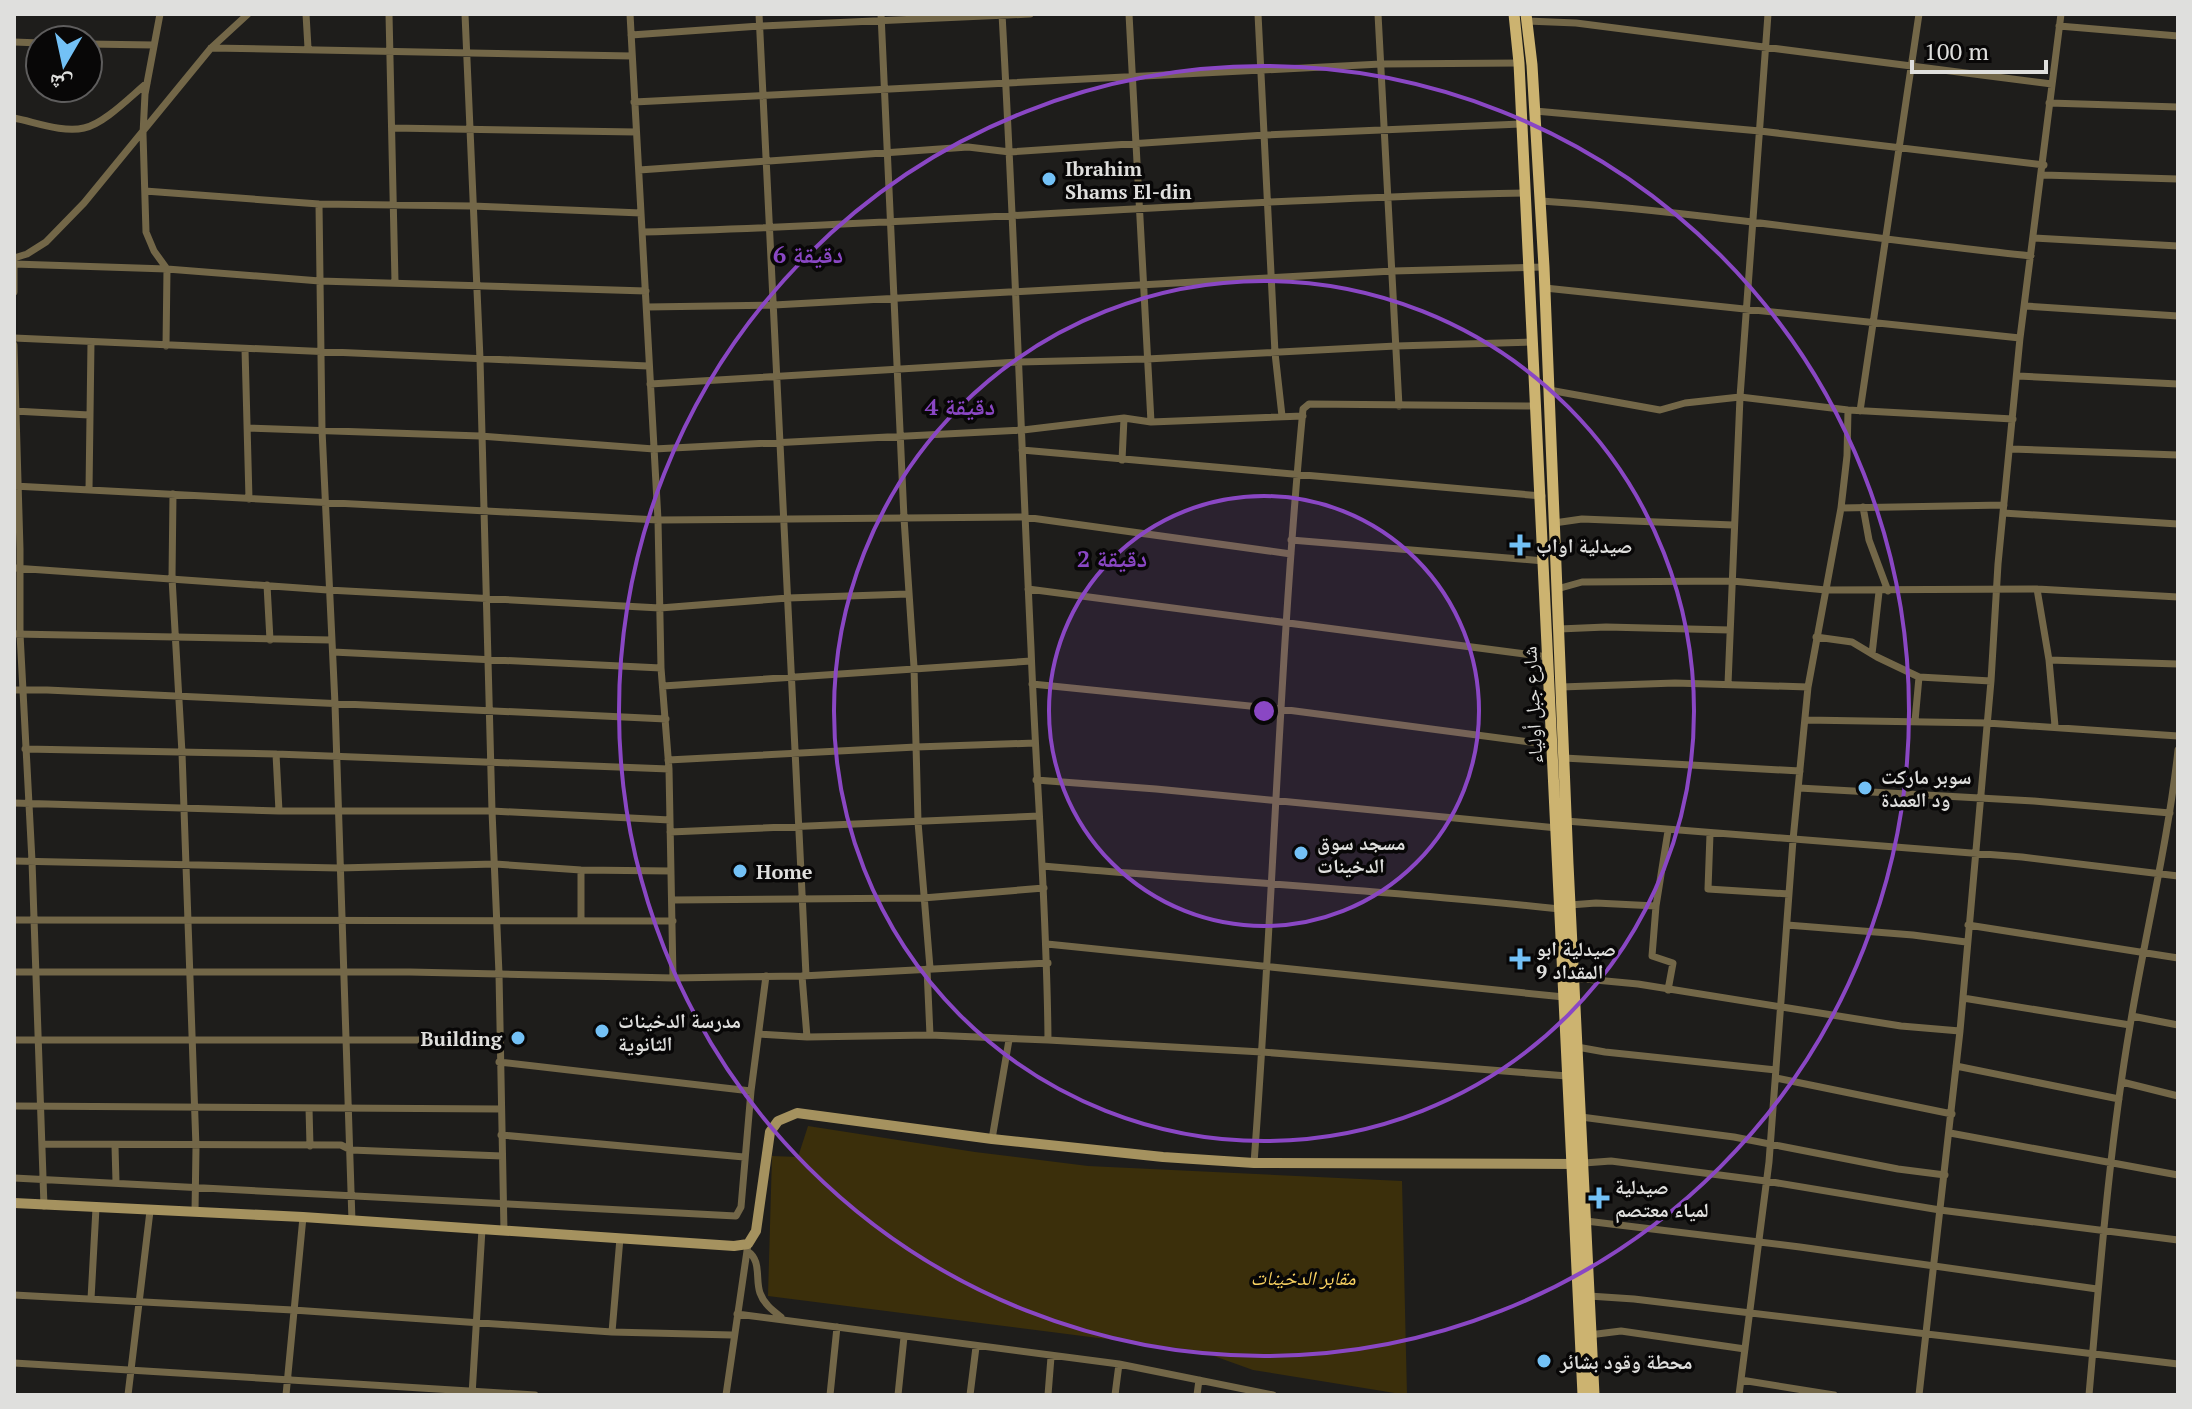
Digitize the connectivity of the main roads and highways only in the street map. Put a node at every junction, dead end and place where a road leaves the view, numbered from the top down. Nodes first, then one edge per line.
1 (1514, 14) edge
2 (1527, 18) edge
3 (1557, 714) junction
4 (1562, 824) junction
5 (1565, 907) junction
6 (1577, 1164) junction
7 (1585, 1335) junction
8 (1583, 1395) edge
9 (1594, 1395) edge

1 - 3 main road, شارع جبل أولياء
2 - 3 main road, شارع جبل أولياء
3 - 4 main road, شارع جبل أولياء
3 - 4 main road, شارع جبل أولياء
4 - 5 main road, شارع جبل أولياء
5 - 6 main road, شارع جبل أولياء
5 - 6 main road, شارع جبل أولياء
6 - 7 main road, شارع جبل أولياء
6 - 7 main road, شارع جبل أولياء
7 - 8 main road, شارع جبل أولياء
7 - 9 main road, شارع جبل أولياء

